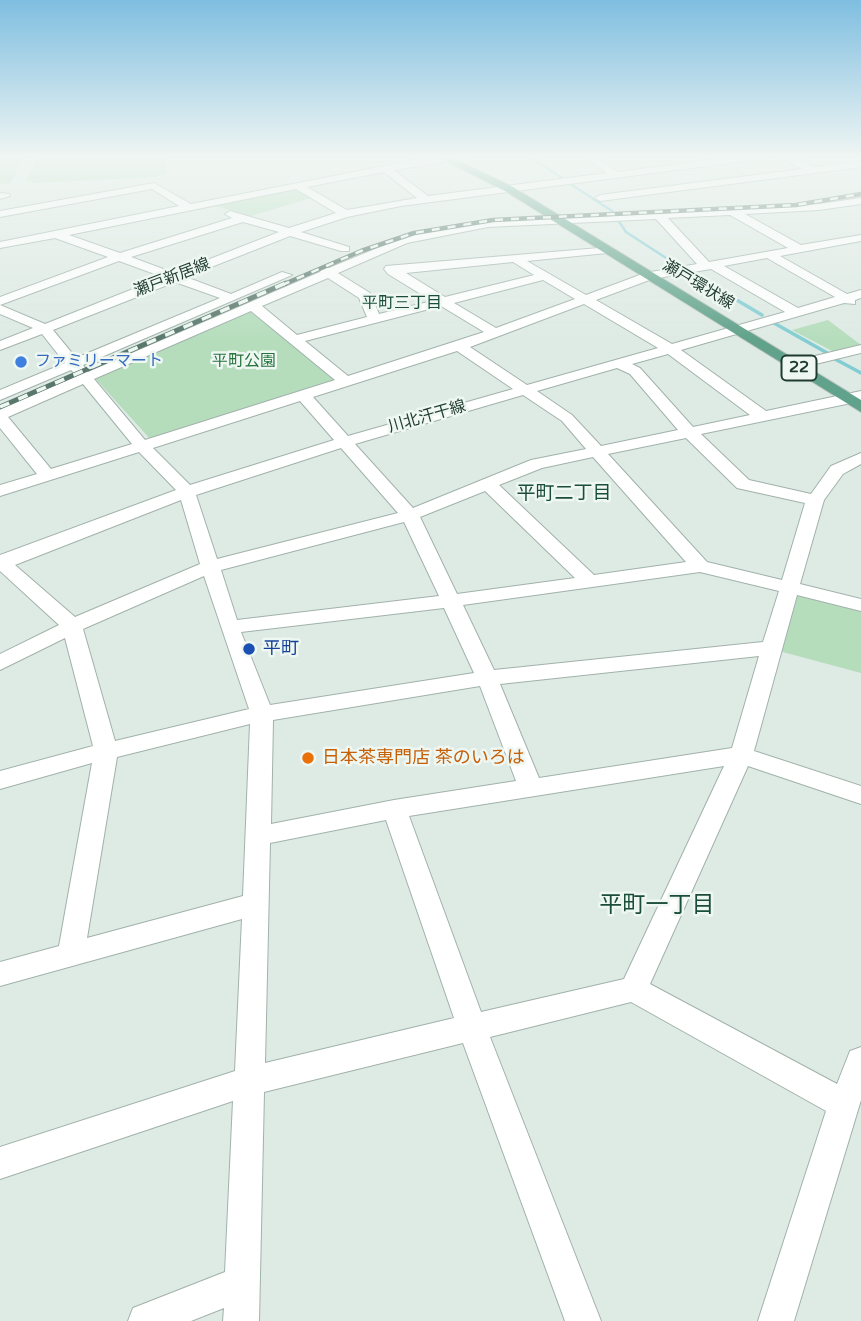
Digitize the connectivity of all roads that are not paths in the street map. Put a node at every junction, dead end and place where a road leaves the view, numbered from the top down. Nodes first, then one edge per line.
1 (137, 218) edge
2 (243, 218) joint
3 (334, 218) edge
4 (488, 218) edge
5 (555, 218) edge
6 (571, 218) edge
7 (662, 218) edge
8 (743, 218) edge
9 (130, 219) joint
10 (559, 220) junction
11 (290, 232) junction
12 (56, 233) junction
13 (374, 238) dead end
14 (861, 238) edge
15 (0, 245) edge
16 (607, 249) junction
17 (799, 249) junction
18 (366, 254) junction
19 (770, 255) junction
20 (120, 257) junction
21 (514, 258) junction
22 (710, 265) junction
23 (326, 271) junction
24 (393, 271) junction
25 (649, 275) junction
26 (544, 276) junction
27 (173, 277) junction
28 (861, 295) edge
29 (230, 298) junction
30 (845, 298) junction
31 (588, 300) junction
32 (0, 301) edge
33 (445, 303) junction
34 (253, 305) junction
35 (861, 307) edge
36 (0, 309) edge
37 (795, 312) junction
38 (375, 320) junction
39 (44, 328) junction
40 (737, 329) junction
41 (496, 334) junction
42 (297, 339) junction
43 (0, 346) edge
44 (460, 346) junction
45 (669, 348) junction
46 (861, 349) edge
47 (618, 363) junction
48 (73, 365) junction
49 (795, 365) junction
50 (84, 379) junction
51 (345, 382) junction
52 (522, 390) junction
53 (0, 395) edge
54 (304, 396) junction
55 (857, 400) edge
56 (761, 415) junction
57 (0, 417) edge
58 (689, 432) junction
59 (344, 442) junction
60 (142, 446) junction
61 (597, 451) junction
62 (861, 458) edge
63 (48, 476) junction
64 (489, 485) junction
65 (0, 491) edge
66 (187, 492) junction
67 (815, 500) junction
68 (410, 515) junction
69 (1, 563) edge
70 (701, 566) junction
71 (209, 567) junction
72 (590, 582) junction
73 (791, 588) junction
74 (451, 601) junction
75 (861, 604) edge
76 (72, 626) junction
77 (229, 628) junction
78 (771, 648) junction
79 (0, 663) edge
80 (487, 677) junction
81 (262, 714) junction
82 (106, 751) junction
83 (741, 755) junction
84 (0, 780) edge
85 (531, 788) junction
86 (861, 794) edge
87 (394, 809) junction
88 (258, 836) junction
89 (255, 904) junction
90 (71, 953) junction
91 (0, 974) edge
92 (633, 989) junction
93 (472, 1028) junction
94 (861, 1060) edge
95 (249, 1081) junction
96 (844, 1104) junction
97 (0, 1163) edge
98 (242, 1283) junction
99 (146, 1321) edge
100 (241, 1321) edge
101 (583, 1321) edge
102 (776, 1321) edge

1 - 9 street
2 - 11 street
2 - 20 street
3 - 11 street, 瀬戸新居線
4 - 13 street
5 - 10 main road, 瀬戸環状線 / 22
6 - 10 street
7 - 22 street
8 - 17 street
9 - 12 street
10 - 16 main road, 瀬戸環状線 / 22
10 - 18 street
11 - 27 street, 瀬戸新居線
11 - 29 street
12 - 15 street
12 - 20 street
14 - 17 street
16 - 21 street
16 - 25 main road, 瀬戸環状線 / 22
17 - 19 street
18 - 23 street
18 - 24 street
19 - 22 street
19 - 30 street
20 - 27 street
20 - 32 street
21 - 24 street
21 - 26 street
22 - 25 street
22 - 37 street
23 - 34 street
23 - 38 street
24 - 33 street
25 - 31 street
25 - 40 main road, 瀬戸環状線 / 22
26 - 31 street
26 - 33 street
27 - 29 street
27 - 39 street, 瀬戸新居線
28 - 30 street, 川北汗干線
29 - 48 street
30 - 35 street
30 - 37 street, 川北汗干線
31 - 41 street
31 - 45 street
33 - 38 street
33 - 41 street
34 - 42 street
34 - 50 street
36 - 39 street
37 - 40 street, 川北汗干線
38 - 42 street
39 - 43 street, 瀬戸新居線
39 - 48 street
40 - 45 street, 川北汗干線
40 - 49 main road, 瀬戸環状線 / 22
41 - 44 street
42 - 51 street
44 - 51 street
44 - 52 street
45 - 47 street, 川北汗干線
45 - 56 street
46 - 49 street
47 - 52 street, 川北汗干線
47 - 58 street
48 - 50 street
48 - 53 street
49 - 55 main road, 瀬戸環状線 / 22
50 - 57 street
50 - 60 street
51 - 54 street
52 - 59 street, 川北汗干線
52 - 61 street
54 - 59 street
54 - 60 street
55 - 56 street
56 - 58 street
57 - 63 street
58 - 61 street
58 - 67 street
59 - 66 street, 川北汗干線
59 - 68 street
60 - 63 street
60 - 66 street
61 - 64 street
61 - 70 street
62 - 67 street
63 - 65 street
64 - 68 street
64 - 72 street
66 - 69 street, 川北汗干線
66 - 71 street
67 - 73 street
68 - 71 street
68 - 74 street
69 - 76 street
70 - 72 street
70 - 73 street
71 - 76 street
71 - 77 street
72 - 74 street
73 - 75 street
73 - 78 street
74 - 77 street
74 - 80 street
76 - 79 street
76 - 82 street
77 - 81 street
78 - 80 street
78 - 83 street
80 - 81 street
80 - 85 street
81 - 82 street
81 - 88 street
82 - 84 street
82 - 90 street
83 - 85 street
83 - 86 street
83 - 92 street
85 - 87 street
87 - 88 street
87 - 93 street
88 - 89 street
89 - 90 street
89 - 95 street
90 - 91 street
92 - 93 street
92 - 96 street
93 - 95 street
93 - 101 street
94 - 96 street
95 - 97 street
95 - 98 street
96 - 102 street
98 - 99 street
98 - 100 street

